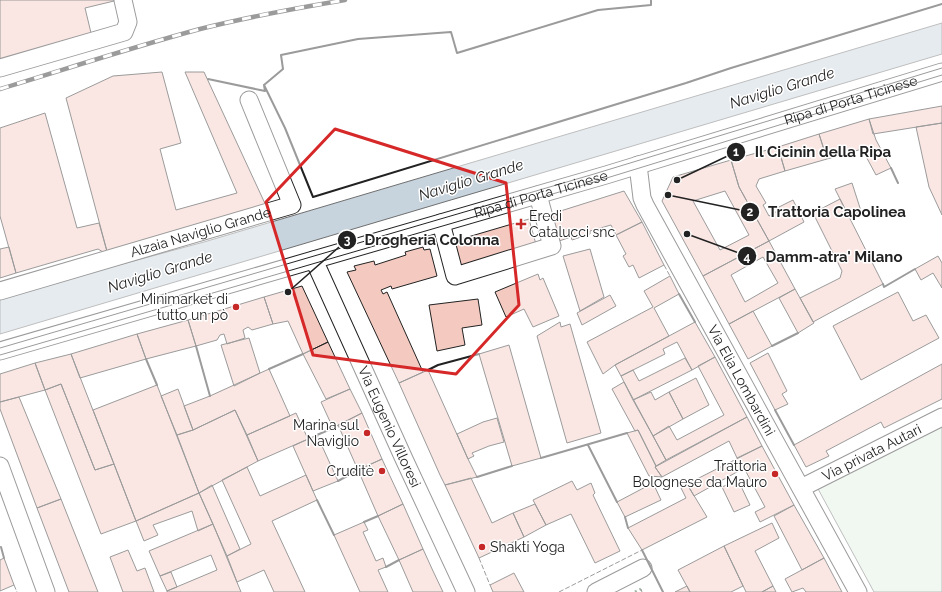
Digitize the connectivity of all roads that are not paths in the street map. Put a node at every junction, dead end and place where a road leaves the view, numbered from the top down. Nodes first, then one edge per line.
1 (123, 0) edge
2 (0, 68) edge
3 (942, 72) edge
4 (249, 100) dead end
5 (638, 165) junction
6 (538, 195) junction
7 (441, 223) junction
8 (314, 260) junction
9 (0, 291) edge
10 (0, 351) edge
11 (942, 417) edge
12 (0, 466) edge
13 (801, 488) junction
14 (643, 568) dead end
15 (46, 592) edge
16 (466, 592) edge
17 (596, 592) edge
18 (858, 592) edge

1 - 2 street
3 - 5 street, Ripa di Porta Ticinese
4 - 9 street, Alzaia Naviglio Grande
5 - 6 street, Ripa di Porta Ticinese
5 - 13 street, Via Elia Lombardini
6 - 7 street, Ripa di Porta Ticinese
6 - 7 street
7 - 8 street, Ripa di Porta Ticinese
8 - 10 street, Ripa di Porta Ticinese
8 - 16 street, Via Eugenio Villoresi
11 - 13 street, Via privata Autari
12 - 15 street
13 - 18 street, Via Elia Lombardini
14 - 17 street

